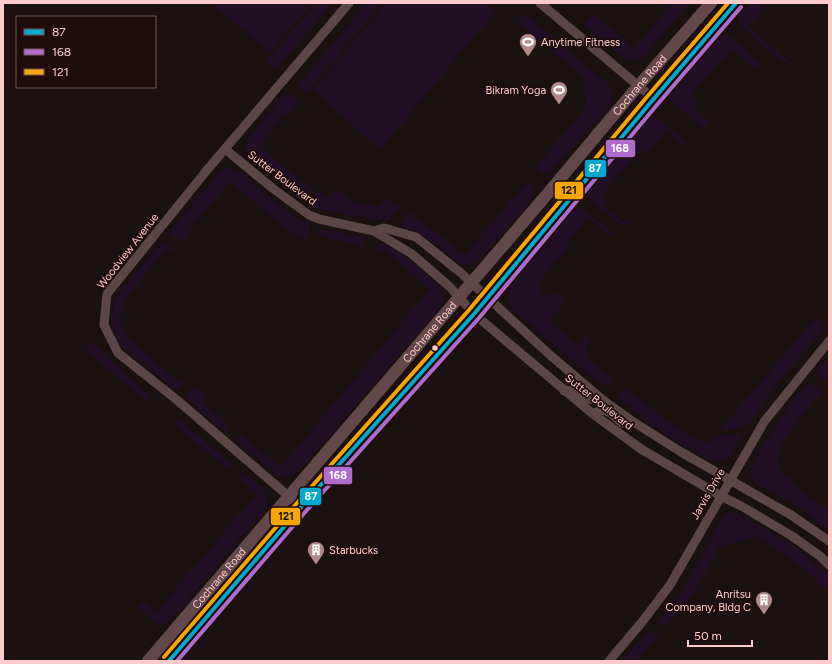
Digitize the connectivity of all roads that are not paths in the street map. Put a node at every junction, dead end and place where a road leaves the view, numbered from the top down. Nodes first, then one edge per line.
1 (349, 3) edge
2 (540, 3) edge
3 (711, 3) edge
4 (736, 3) edge
5 (639, 85) junction
6 (654, 99) junction
7 (226, 149) junction
8 (374, 231) junction
9 (471, 282) junction
10 (459, 297) junction
11 (487, 297) junction
12 (474, 314) junction
13 (829, 341) edge
14 (564, 390) junction
15 (604, 401) junction
16 (593, 414) junction
17 (632, 421) junction
18 (729, 480) junction
19 (289, 496) junction
20 (721, 496) junction
21 (301, 507) junction
22 (829, 542) edge
23 (829, 564) edge
24 (148, 661) edge
25 (169, 661) edge
26 (609, 661) edge

1 - 7 street, Woodview Avenue
2 - 5 street
3 - 5 main road, Cochrane Road
4 - 6 main road, Cochrane Road
5 - 6 street
5 - 9 main road, Cochrane Road
6 - 11 main road, Cochrane Road
7 - 8 street, Sutter Boulevard
7 - 19 street, Woodview Avenue
8 - 9 street, Sutter Boulevard
8 - 10 street, Sutter Boulevard
9 - 10 main road, Cochrane Road
9 - 11 street, Sutter Boulevard
10 - 12 street, Sutter Boulevard
10 - 19 main road, Cochrane Road
11 - 12 main road, Cochrane Road
11 - 15 street, Sutter Boulevard
12 - 14 street, Sutter Boulevard
12 - 21 main road, Cochrane Road
13 - 18 street, Jarvis Drive
14 - 15 street
14 - 16 street, Sutter Boulevard
15 - 17 street, Sutter Boulevard
16 - 17 street
16 - 20 street, Sutter Boulevard
17 - 18 street, Sutter Boulevard
18 - 20 street, Jarvis Drive
18 - 22 street, Sutter Boulevard
19 - 21 street, Woodview Avenue
19 - 24 main road, Cochrane Road
20 - 23 street, Sutter Boulevard
20 - 26 street, Jarvis Drive
21 - 25 main road, Cochrane Road

